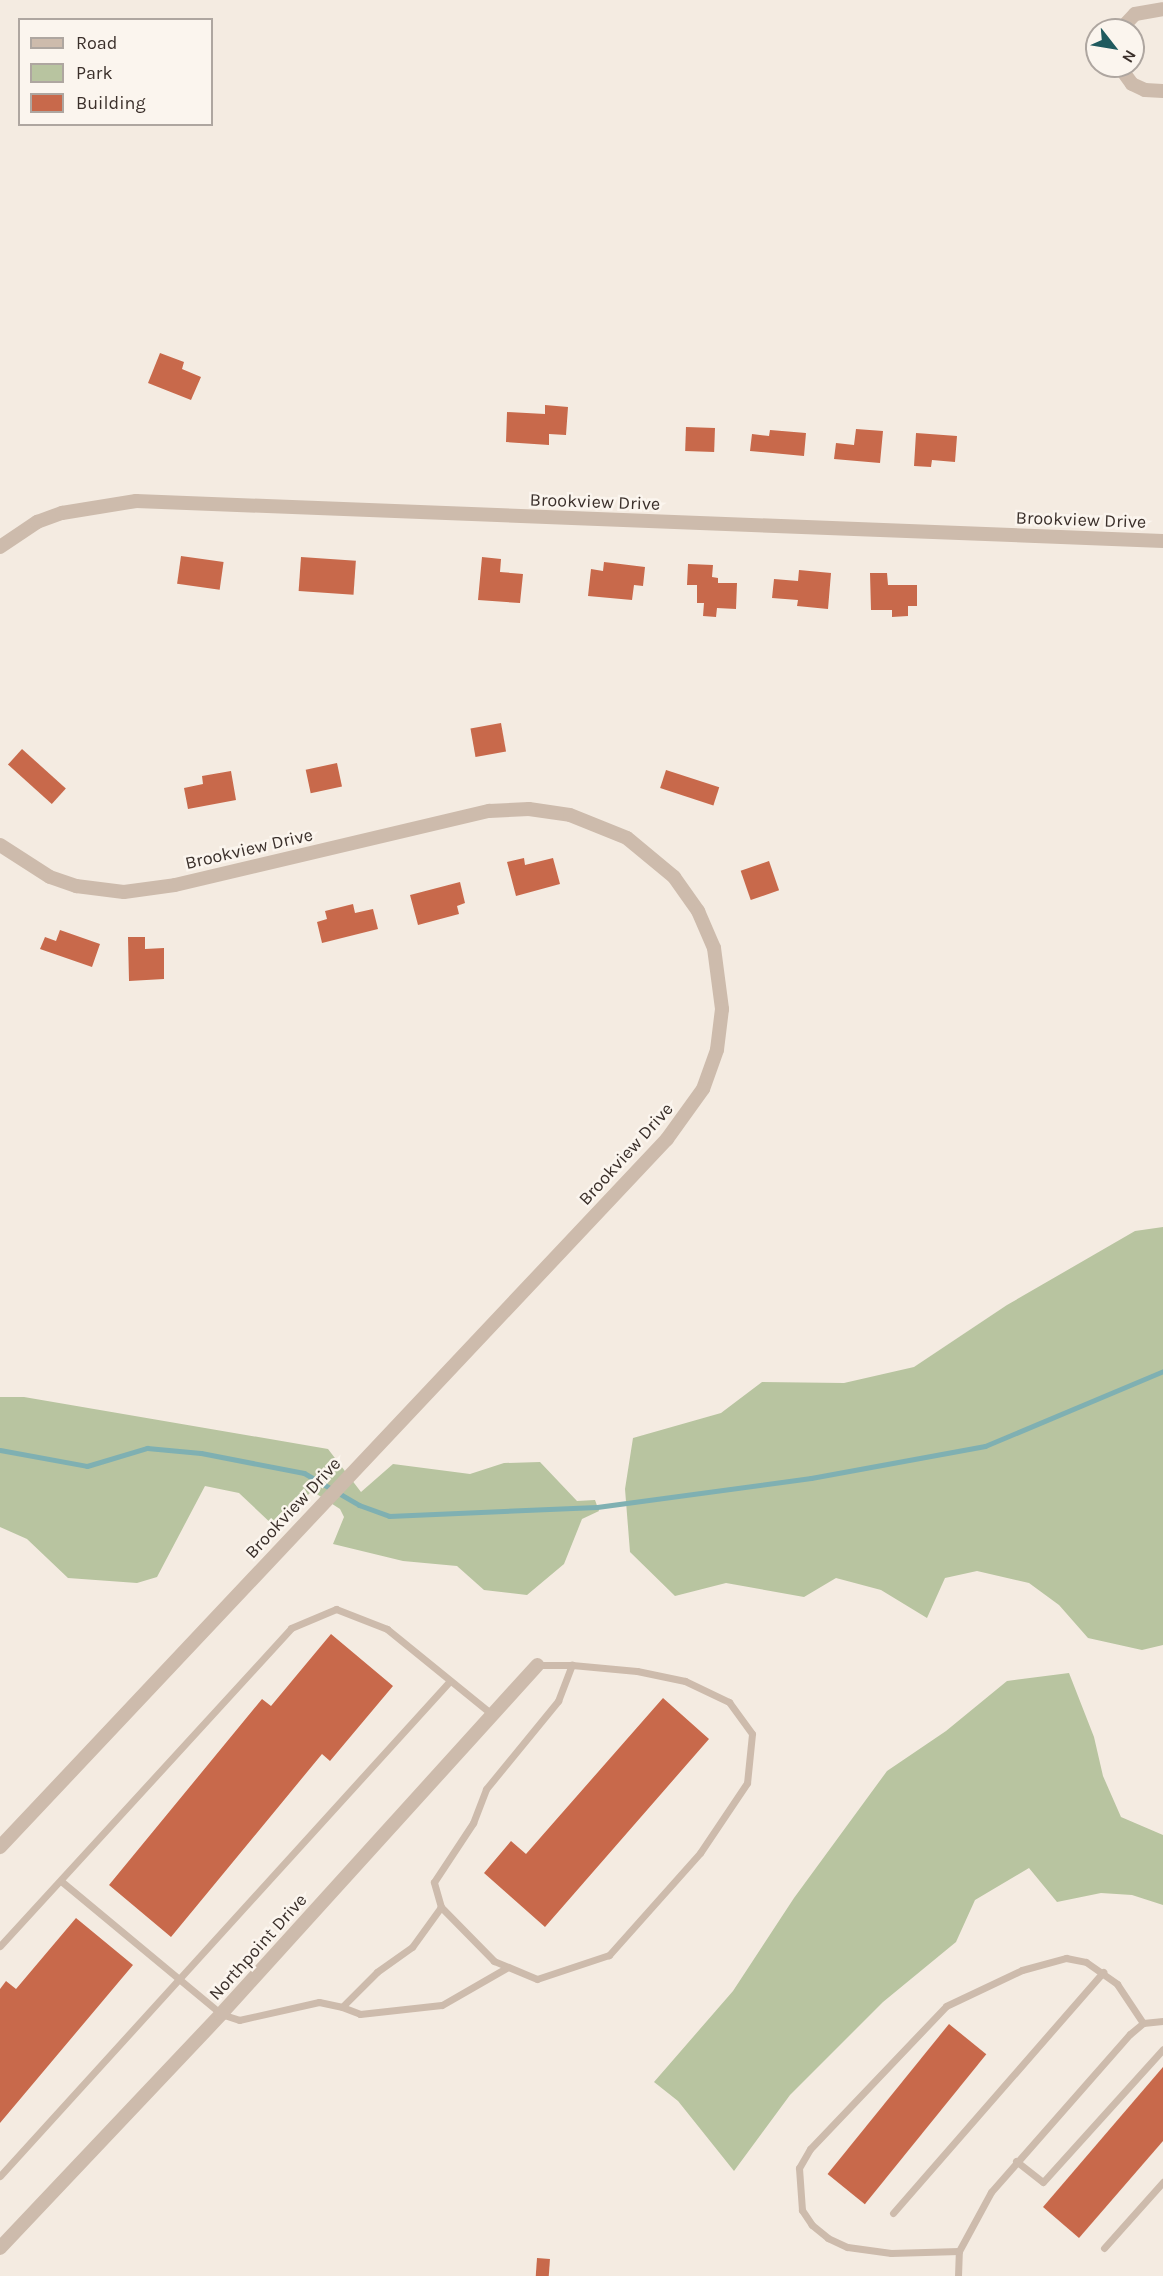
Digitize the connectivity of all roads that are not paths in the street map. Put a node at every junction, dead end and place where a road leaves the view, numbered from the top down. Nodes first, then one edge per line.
1 (1163, 9) edge
2 (1131, 18) edge
3 (1128, 78) edge
4 (1163, 91) edge
5 (1163, 541) edge
6 (0, 547) edge
7 (0, 845) edge
8 (538, 1665) joint
9 (572, 1665) junction
10 (450, 1681) junction
11 (493, 1716) junction
12 (0, 1847) edge
13 (61, 1881) junction
14 (441, 1907) junction
15 (0, 1946) edge
16 (508, 1967) junction
17 (1103, 1972) junction
18 (180, 1980) junction
19 (342, 2007) junction
20 (221, 2014) junction
21 (1163, 2021) edge
22 (1143, 2023) junction
23 (1163, 2049) edge
24 (1016, 2162) junction
25 (0, 2176) edge
26 (1163, 2182) edge
27 (893, 2213) dead end
28 (0, 2248) edge
29 (1104, 2248) dead end
30 (959, 2251) junction
31 (958, 2276) edge

1 - 2 street
3 - 4 street
5 - 6 street, Brookview Drive
7 - 12 street, Brookview Drive
8 - 9 lane
8 - 11 street, Northpoint Drive
9 - 14 lane
9 - 16 lane
10 - 11 lane
10 - 13 lane
10 - 18 lane
11 - 20 street, Northpoint Drive
13 - 15 lane
13 - 18 lane
14 - 16 lane
14 - 19 lane
16 - 19 lane
17 - 22 lane
17 - 27 lane
17 - 30 lane
18 - 20 lane
18 - 25 lane
19 - 20 lane
20 - 28 street, Northpoint Drive
21 - 22 lane
22 - 24 lane
23 - 24 lane
24 - 30 lane
26 - 29 lane
30 - 31 lane

